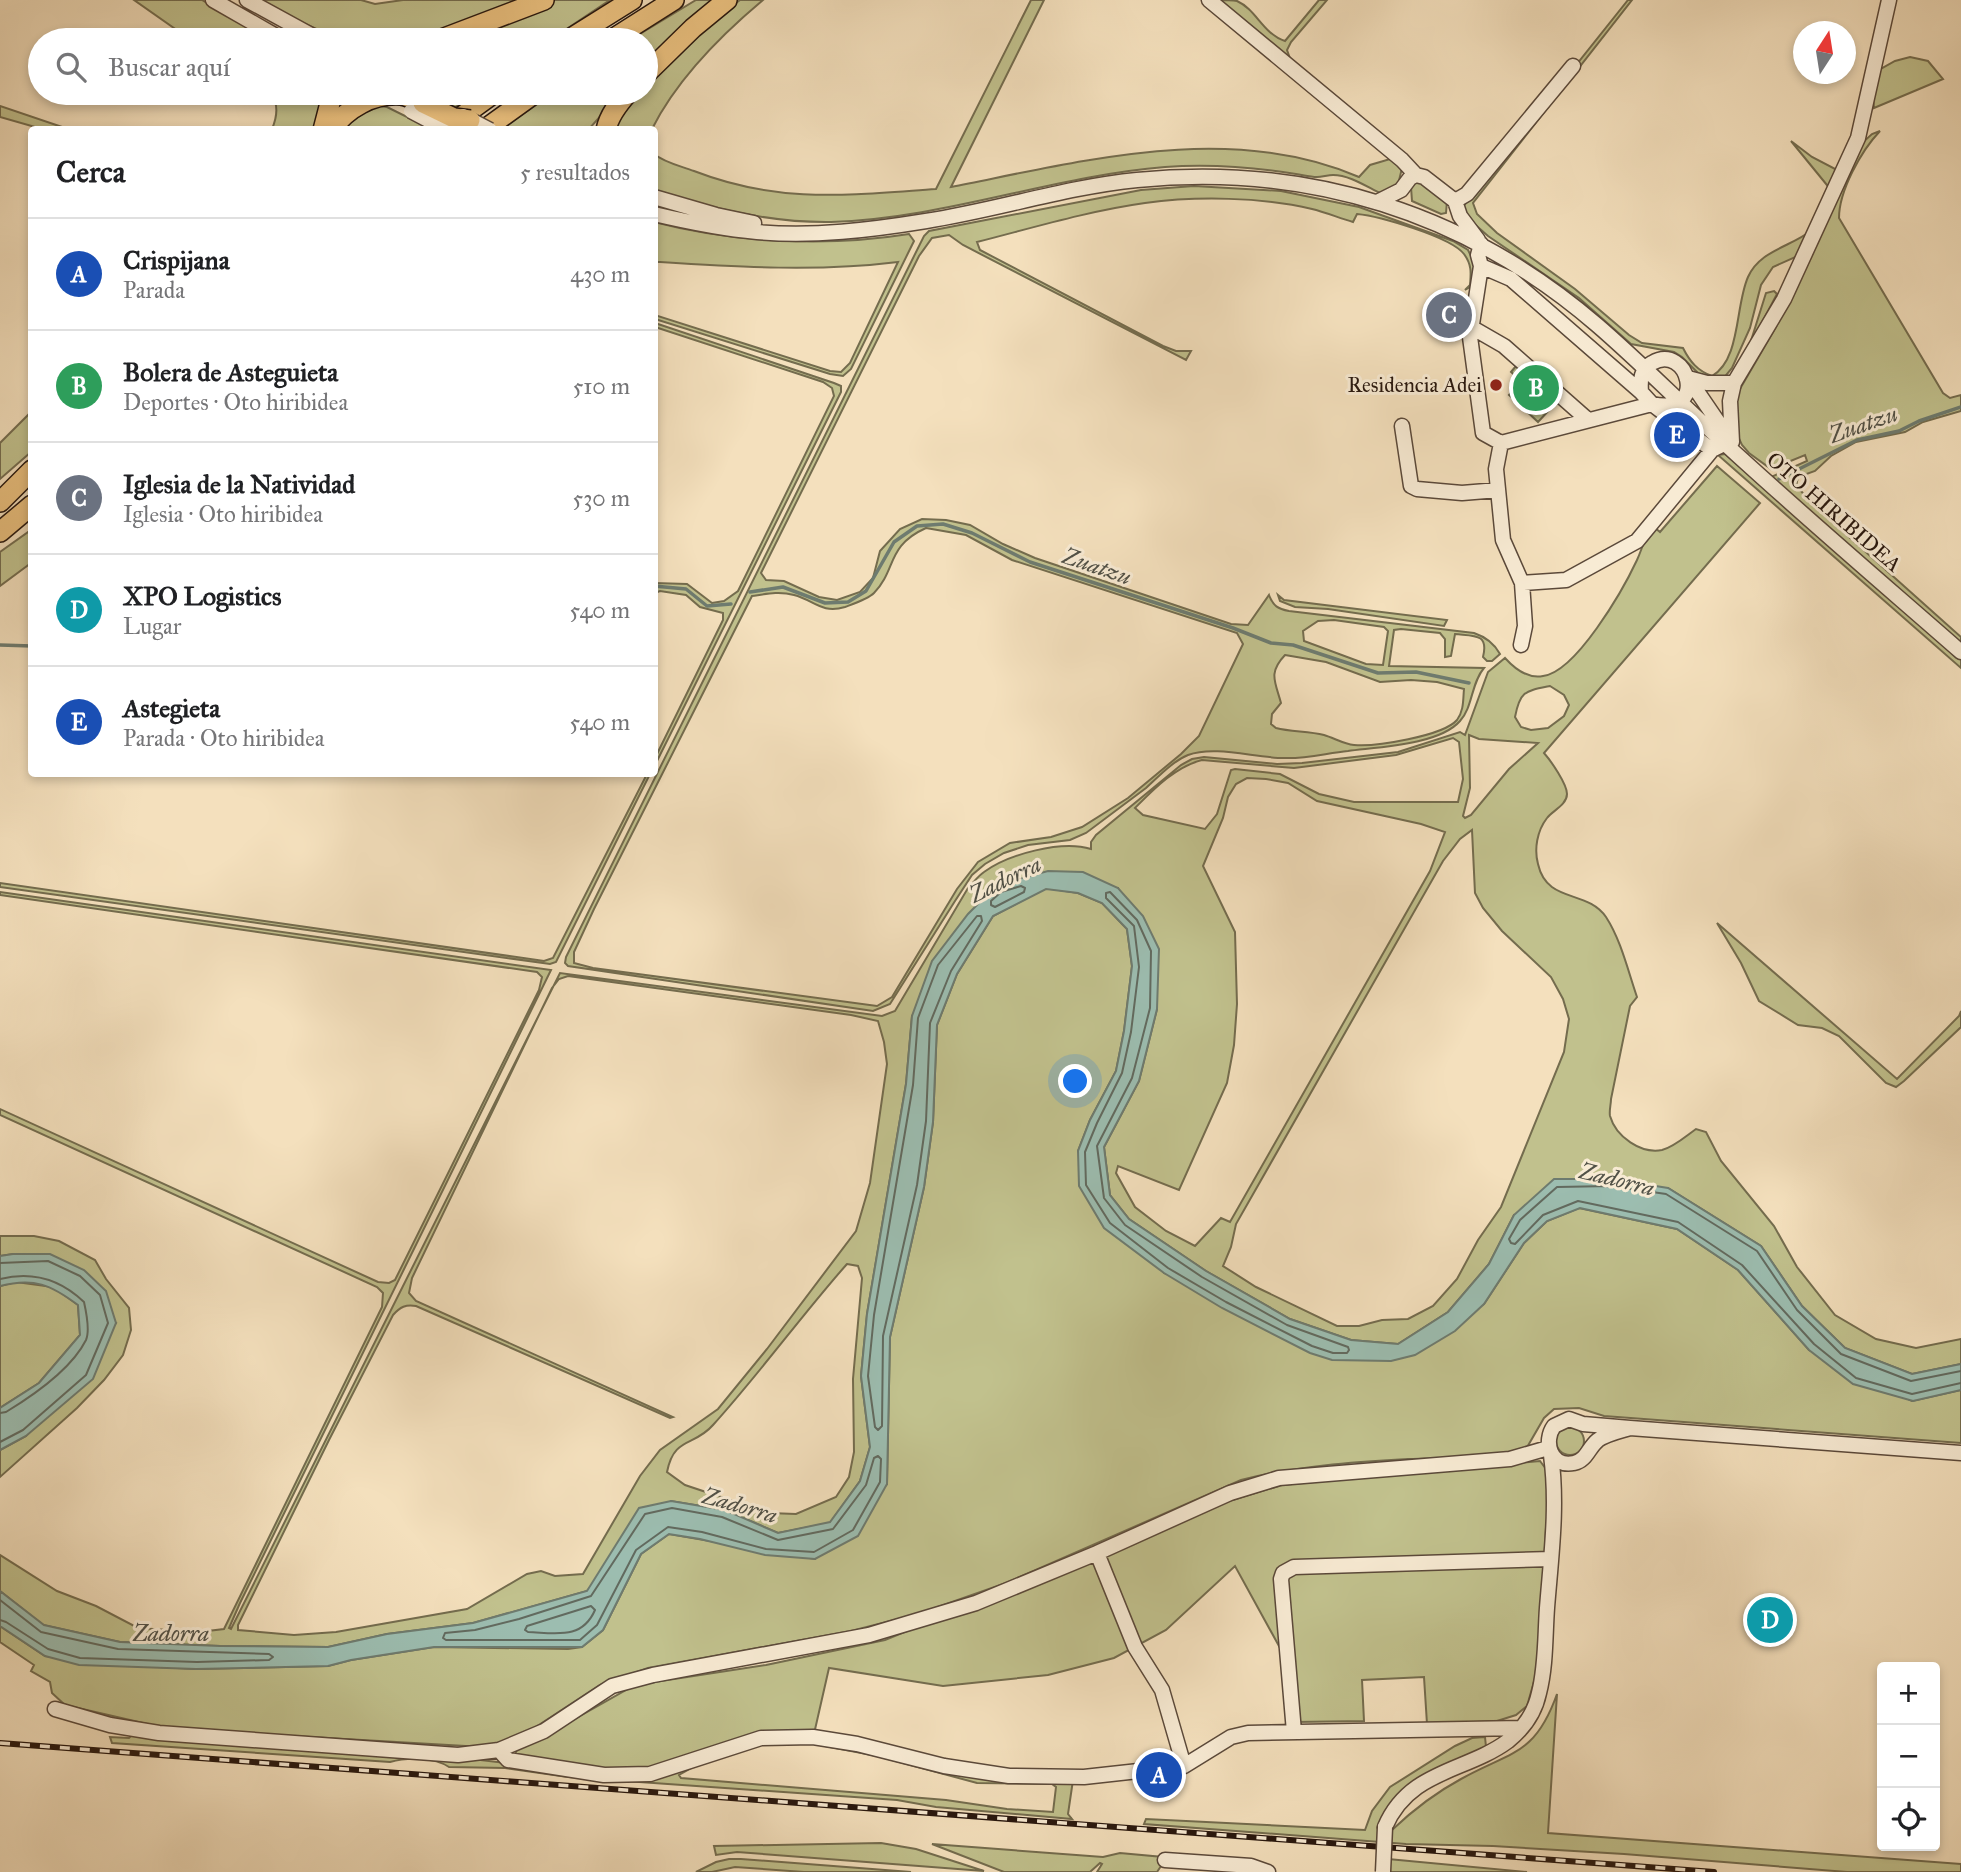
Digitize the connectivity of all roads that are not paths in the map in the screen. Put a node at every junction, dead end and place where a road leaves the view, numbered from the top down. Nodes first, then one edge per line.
1 (213, 0) edge
2 (247, 0) edge
3 (544, 0) edge
4 (632, 0) edge
5 (674, 0) edge
6 (727, 0) edge
7 (1209, 0) edge
8 (1889, 0) edge
9 (262, 28) edge
10 (298, 28) edge
11 (470, 28) edge
12 (587, 28) edge
13 (630, 28) edge
14 (658, 62) edge
15 (1573, 66) dead end
16 (329, 105) edge
17 (358, 105) edge
18 (415, 105) edge
19 (422, 105) edge
20 (478, 105) edge
21 (514, 105) edge
22 (620, 105) edge
23 (324, 126) edge
24 (334, 126) edge
25 (441, 126) edge
26 (451, 126) edge
27 (474, 126) edge
28 (478, 126) edge
29 (605, 126) edge
30 (1416, 175) junction
31 (1401, 190) junction
32 (658, 198) edge
33 (1377, 202) junction
34 (1456, 204) junction
35 (1411, 213) junction
36 (658, 215) edge
37 (1445, 227) junction
38 (850, 230) junction
39 (1481, 244) junction
40 (1481, 266) junction
41 (1471, 327) junction
42 (1645, 369) junction
43 (1688, 379) junction
44 (1734, 383) junction
45 (1641, 392) junction
46 (1680, 402) junction
47 (1652, 404) junction
48 (1588, 420) junction
49 (1402, 426) dead end
50 (1501, 443) junction
51 (1723, 445) junction
52 (28, 477) edge
53 (1498, 490) junction
54 (0, 503) edge
55 (28, 508) edge
56 (28, 523) edge
57 (0, 532) edge
58 (0, 541) edge
59 (1522, 583) junction
60 (1521, 645) dead end
61 (1961, 652) edge
62 (1583, 1424) junction
63 (1630, 1428) junction
64 (1590, 1449) junction
65 (1550, 1451) junction
66 (1961, 1453) edge
67 (1575, 1463) junction
68 (1555, 1496) junction
69 (1097, 1553) junction
70 (1551, 1559) junction
71 (55, 1709) dead end
72 (1521, 1728) junction
73 (1294, 1732) junction
74 (499, 1751) junction
75 (1184, 1766) junction
76 (1165, 1860) dead end
77 (1268, 1872) edge
78 (1382, 1872) edge

1 - 9 street
2 - 10 street
3 - 11 highway
4 - 12 highway
5 - 13 highway
6 - 14 highway
7 - 30 street
8 - 44 street
15 - 34 street
16 - 23 highway
17 - 24 highway
18 - 25 street, bridge
19 - 27 highway, bridge
20 - 26 highway
21 - 28 highway
22 - 29 highway
30 - 31 street
30 - 34 street
31 - 33 street
31 - 35 street
32 - 38 street
33 - 35 street, OTO HIRIBIDEA
33 - 38 street, OTO HIRIBIDEA
34 - 37 street
34 - 39 street
35 - 37 street, OTO HIRIBIDEA
36 - 38 street
37 - 39 street, OTO HIRIBIDEA
39 - 40 street
39 - 42 street, OTO HIRIBIDEA
40 - 41 street
40 - 45 street, OTO HIRIBIDEA
41 - 48 street
41 - 50 street
42 - 43 street
42 - 45 street
42 - 46 street, OTO HIRIBIDEA
43 - 44 street
43 - 46 street
43 - 51 street
44 - 51 street
45 - 47 street, OTO HIRIBIDEA
46 - 47 street
46 - 51 street, OTO HIRIBIDEA
47 - 48 street
47 - 51 street, OTO HIRIBIDEA
48 - 50 street
49 - 53 street
50 - 53 street
51 - 59 street
51 - 61 street, OTO HIRIBIDEA
52 - 54 highway
53 - 59 street
55 - 57 highway
56 - 58 highway
59 - 60 street
62 - 63 street
62 - 64 street
62 - 65 street
63 - 64 street
63 - 66 street
64 - 67 street
65 - 67 street
65 - 68 street
65 - 69 street
67 - 68 street
68 - 70 street
69 - 74 street
69 - 75 street
70 - 72 street
70 - 73 street
71 - 74 street
72 - 73 street
72 - 78 street, bridge
73 - 75 street
74 - 75 street
76 - 77 street

